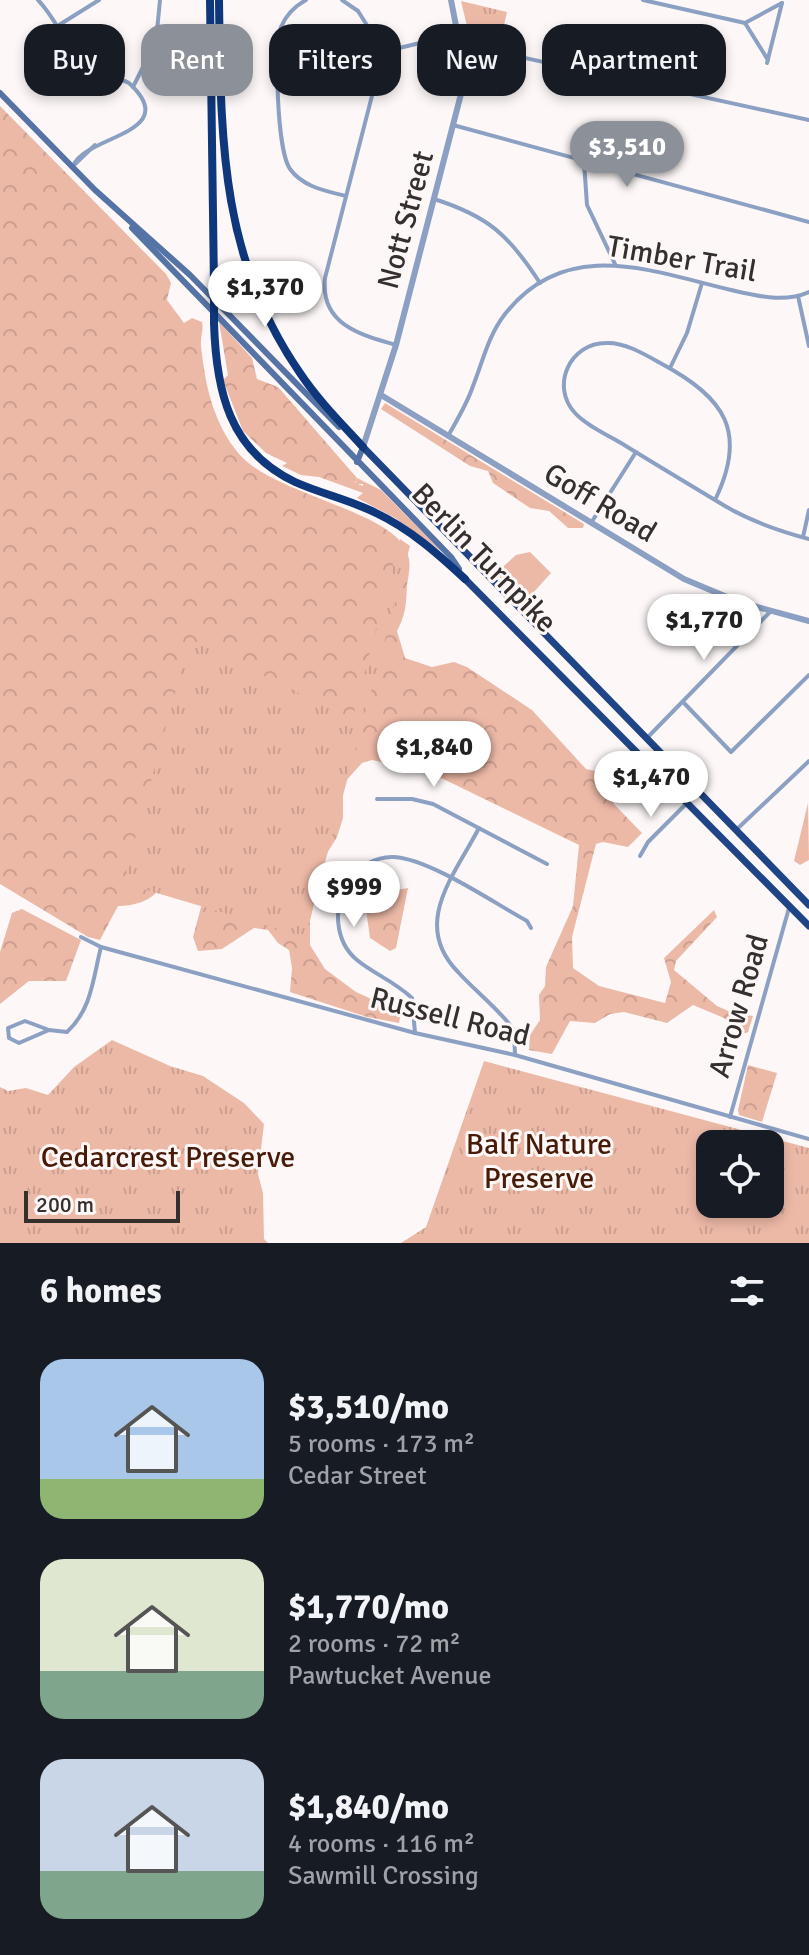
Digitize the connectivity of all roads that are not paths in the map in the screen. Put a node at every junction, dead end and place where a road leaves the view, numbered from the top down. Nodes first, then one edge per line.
1 (38, 0) edge
2 (99, 0) edge
3 (160, 0) edge
4 (210, 0) edge
5 (219, 0) edge
6 (342, 0) edge
7 (451, 0) edge
8 (643, 0) edge
9 (302, 1) edge
10 (782, 1) edge
11 (745, 23) junction
12 (58, 24) edge
13 (61, 24) edge
14 (366, 24) edge
15 (457, 24) edge
16 (526, 58) edge
17 (125, 83) edge
18 (133, 87) junction
19 (0, 93) edge
20 (373, 96) edge
21 (460, 96) edge
22 (809, 120) edge
23 (453, 125) junction
24 (584, 162) junction
25 (72, 167) junction
26 (346, 196) junction
27 (434, 199) junction
28 (128, 221) junction
29 (809, 222) edge
30 (615, 264) junction
31 (540, 283) junction
32 (702, 283) junction
33 (809, 292) edge
34 (798, 296) junction
35 (396, 345) junction
36 (809, 346) edge
37 (670, 368) junction
38 (381, 395) junction
39 (448, 436) junction
40 (363, 447) junction
41 (636, 452) junction
42 (357, 462) junction
43 (715, 500) junction
44 (809, 510) edge
45 (591, 523) junction
46 (806, 538) edge
47 (465, 579) junction
48 (771, 611) junction
49 (809, 621) edge
50 (809, 675) edge
51 (684, 703) junction
52 (646, 739) junction
53 (636, 749) junction
54 (809, 761) edge
55 (377, 799) dead end
56 (688, 802) junction
57 (479, 828) junction
58 (736, 830) junction
59 (640, 856) dead end
60 (547, 864) dead end
61 (452, 880) junction
62 (793, 889) junction
63 (809, 905) edge
64 (789, 906) junction
65 (809, 926) edge
66 (531, 928) dead end
67 (81, 937) dead end
68 (101, 947) junction
69 (49, 1030) junction
70 (415, 1033) junction
71 (515, 1055) junction
72 (730, 1117) junction
73 (809, 1139) edge

1 - 12 street
2 - 13 street
3 - 18 street
4 - 47 highway, bridge
5 - 40 highway
6 - 14 street
7 - 15 street, Nott Street
8 - 11 street
9 - 26 street
10 - 11 street
10 - 11 street
16 - 22 street
17 - 18 street
18 - 25 street
19 - 25 main road, Berlin Turnpike
20 - 26 street
21 - 23 street, Nott Street
23 - 24 street
23 - 27 street, Nott Street
24 - 29 street
24 - 30 street
25 - 28 main road, Berlin Turnpike
26 - 35 street
27 - 31 street
27 - 35 street, Nott Street
28 - 40 main road, Berlin Turnpike
28 - 42 main road, Berlin Turnpike
30 - 31 street, Timber Trail
30 - 32 street, Timber Trail
31 - 39 street, Timber Trail
32 - 34 street, Timber Trail
32 - 37 street
33 - 34 street, Timber Trail
34 - 36 street
35 - 38 street, Nott Street
37 - 41 street
37 - 43 street
38 - 39 street, Goff Road
38 - 40 street, Nott Street
39 - 45 street, Goff Road
40 - 42 main road
40 - 52 highway, Berlin Turnpike
41 - 43 street
41 - 45 street
42 - 47 main road, Berlin Turnpike
43 - 46 street
44 - 46 street
45 - 48 street, Goff Road
47 - 53 highway, Berlin Turnpike
48 - 49 street, Goff Road
48 - 51 street
50 - 51 street
51 - 52 street
52 - 53 highway
52 - 58 highway, Berlin Turnpike
53 - 56 highway, Berlin Turnpike
54 - 58 street
55 - 57 street
56 - 59 street
56 - 64 highway, Berlin Turnpike
57 - 60 street
57 - 61 street
58 - 62 highway, Berlin Turnpike
61 - 66 street
61 - 70 street
61 - 71 street
62 - 63 highway, Berlin Turnpike
62 - 64 highway
64 - 65 highway, Berlin Turnpike
64 - 72 street, Arrow Road
67 - 68 street, Russell Road
68 - 69 street
68 - 70 street, Russell Road
69 - 69 street
70 - 71 street, Russell Road
71 - 72 street, Russell Road
72 - 73 street, Russell Road

